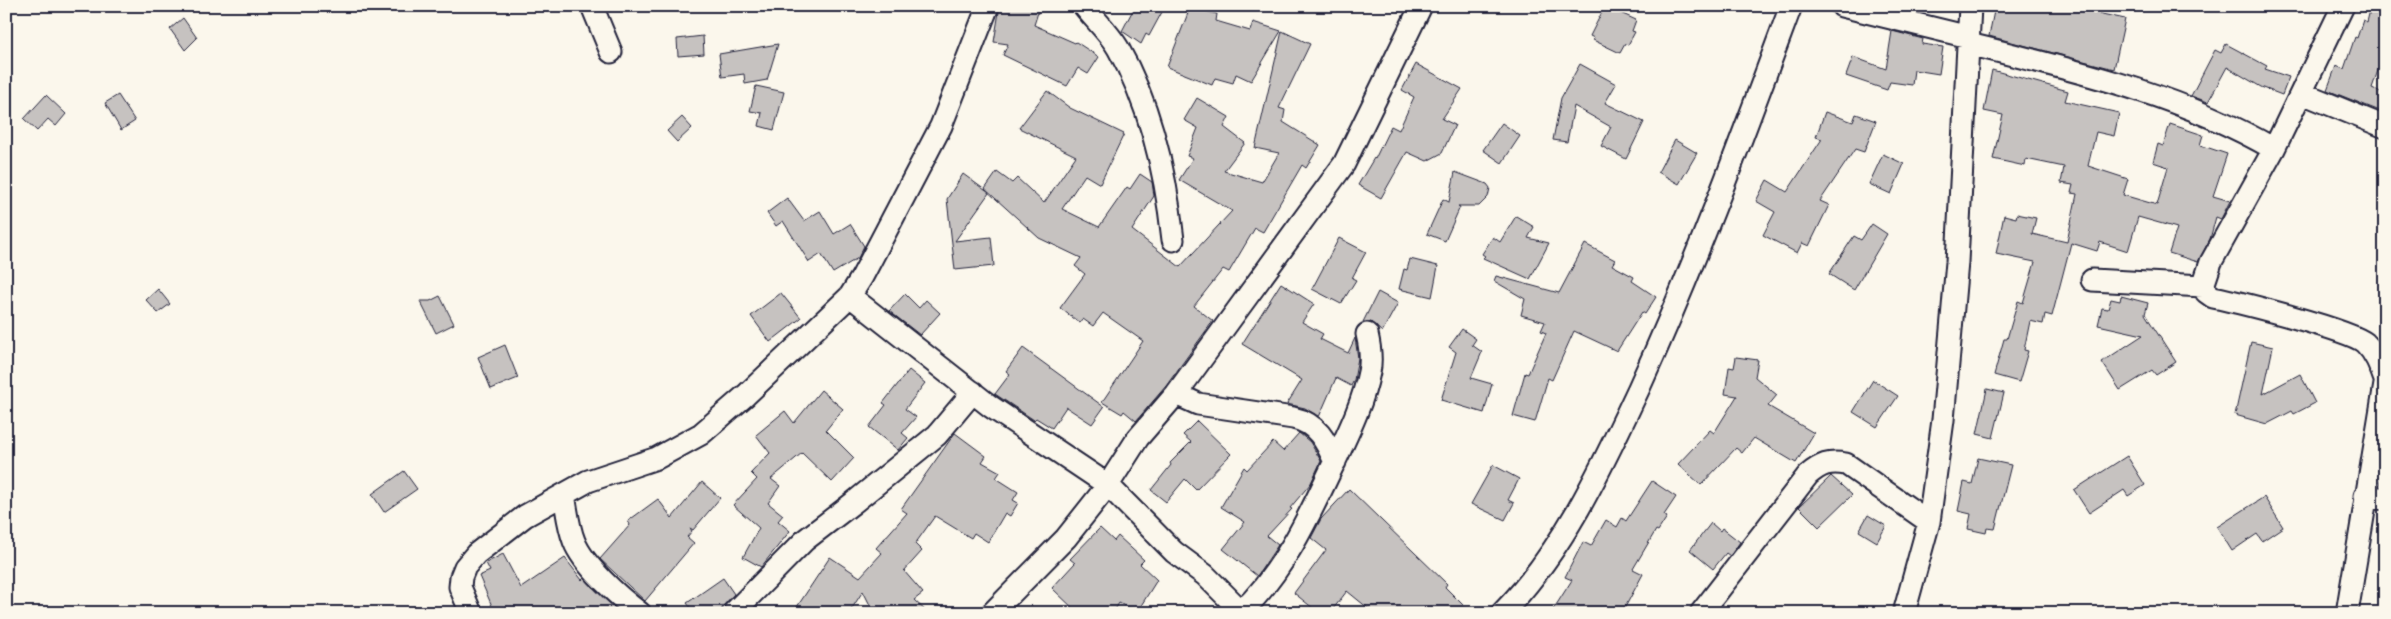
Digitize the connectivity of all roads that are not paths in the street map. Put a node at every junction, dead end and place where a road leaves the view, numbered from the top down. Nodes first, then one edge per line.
1 (592, 6) edge
2 (988, 6) edge
3 (1084, 6) edge
4 (1421, 6) edge
5 (1791, 6) edge
6 (1842, 6) edge
7 (1970, 6) edge
8 (2343, 6) edge
9 (1969, 41) junction
10 (611, 52) dead end
11 (2302, 93) junction
12 (2385, 127) edge
13 (2274, 149) junction
14 (1173, 240) dead end
15 (2092, 280) dead end
16 (2203, 286) junction
17 (850, 296) junction
18 (1367, 334) dead end
19 (2385, 380) edge
20 (2385, 384) edge
21 (973, 392) junction
22 (1176, 394) junction
23 (1335, 462) junction
24 (1108, 486) junction
25 (564, 494) junction
26 (2375, 497) edge
27 (1929, 522) junction
28 (1242, 612) edge
29 (471, 613) edge
30 (640, 613) edge
31 (733, 613) edge
32 (992, 613) edge
33 (1502, 613) edge
34 (1701, 613) edge
35 (1904, 613) edge
36 (2347, 613) edge

1 - 10 street
2 - 17 street
3 - 14 street
4 - 22 street
5 - 33 street
6 - 9 street
7 - 9 street
8 - 11 street
9 - 13 street
9 - 27 street
11 - 12 street
11 - 13 street
13 - 16 street
15 - 16 street
16 - 19 street
17 - 21 street
17 - 25 street
18 - 23 street
20 - 26 street
21 - 24 street
21 - 31 street
22 - 23 street
22 - 24 street
23 - 28 street
24 - 28 street
24 - 32 street
25 - 29 street
25 - 30 street
26 - 36 street
27 - 34 street
27 - 35 street

